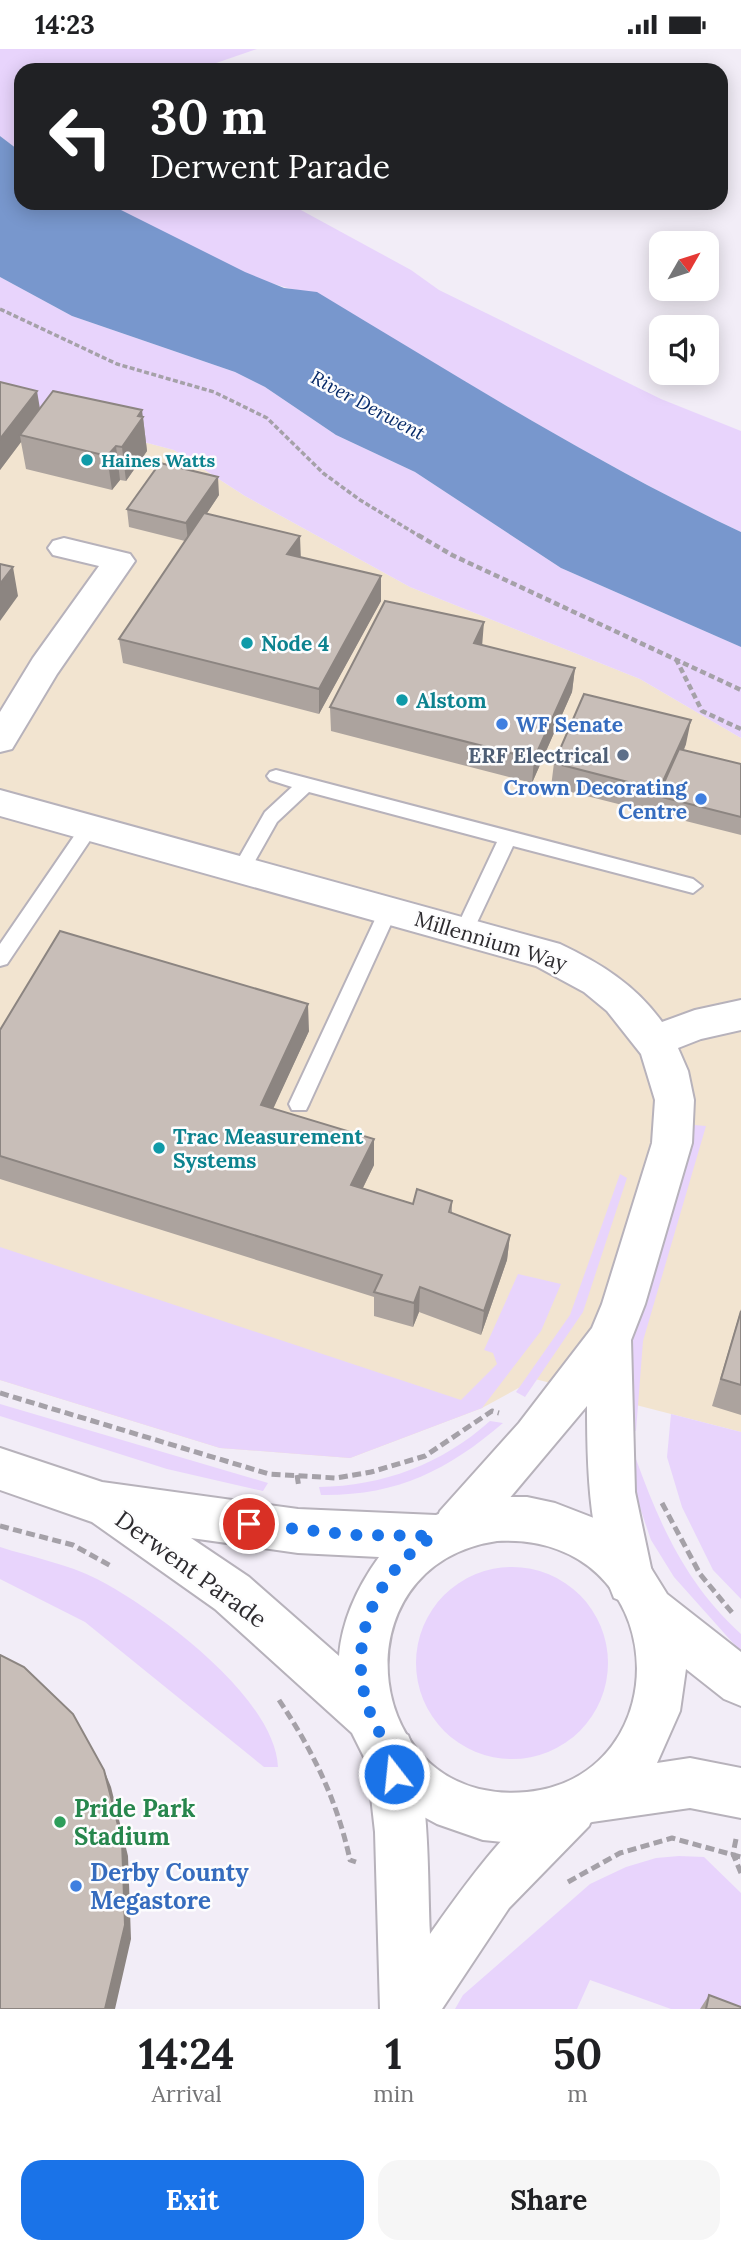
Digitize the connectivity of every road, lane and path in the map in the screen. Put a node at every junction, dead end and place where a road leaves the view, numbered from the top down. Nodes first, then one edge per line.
1 (0, 309) edge
2 (64, 548) dead end
3 (675, 659) junction
4 (741, 690) edge
5 (741, 729) edge
6 (0, 740) edge
7 (276, 776) dead end
8 (306, 785) junction
9 (0, 803) edge
10 (89, 828) junction
11 (508, 838) junction
12 (241, 870) junction
13 (693, 886) dead end
14 (388, 911) junction
15 (464, 931) junction
16 (0, 959) edge
17 (741, 1015) edge
18 (653, 1042) junction
19 (299, 1104) dead end
20 (609, 1339) junction
21 (0, 1393) edge
22 (503, 1413) dead end
23 (0, 1469) edge
24 (657, 1492) dead end
25 (102, 1504) junction
26 (0, 1526) edge
27 (445, 1531) junction
28 (117, 1570) dead end
29 (639, 1595) junction
30 (741, 1623) edge
31 (741, 1682) edge
32 (270, 1691) dead end
33 (382, 1735) junction
34 (741, 1793) edge
35 (581, 1803) junction
36 (733, 1854) junction
37 (741, 1857) edge
38 (361, 1864) dead end
39 (741, 1873) edge
40 (562, 1885) dead end
41 (409, 2009) edge

1 - 3 path
2 - 6 street
3 - 4 path
3 - 5 path
7 - 8 lane
8 - 11 lane
8 - 12 lane
9 - 10 street, Millennium Way
10 - 12 street, Millennium Way
10 - 16 lane
11 - 13 lane
11 - 15 lane
12 - 14 street, Millennium Way
14 - 15 street, Millennium Way
14 - 19 lane
15 - 18 street, Millennium Way
17 - 18 street
18 - 20 street, Millennium Way
20 - 27 street, Millennium Way
20 - 29 street, Millennium Way
21 - 22 path
23 - 25 street, Derwent Parade
24 - 30 path
25 - 27 street, Derwent Parade
25 - 33 street, Derwent Parade
26 - 28 path
27 - 29 street
27 - 33 street
29 - 31 street
29 - 35 street, Millennium Way
32 - 38 path
33 - 35 street, Derwent Parade
33 - 41 street
34 - 35 street
35 - 41 street, Millennium Way
36 - 37 path
36 - 39 path
36 - 40 path

